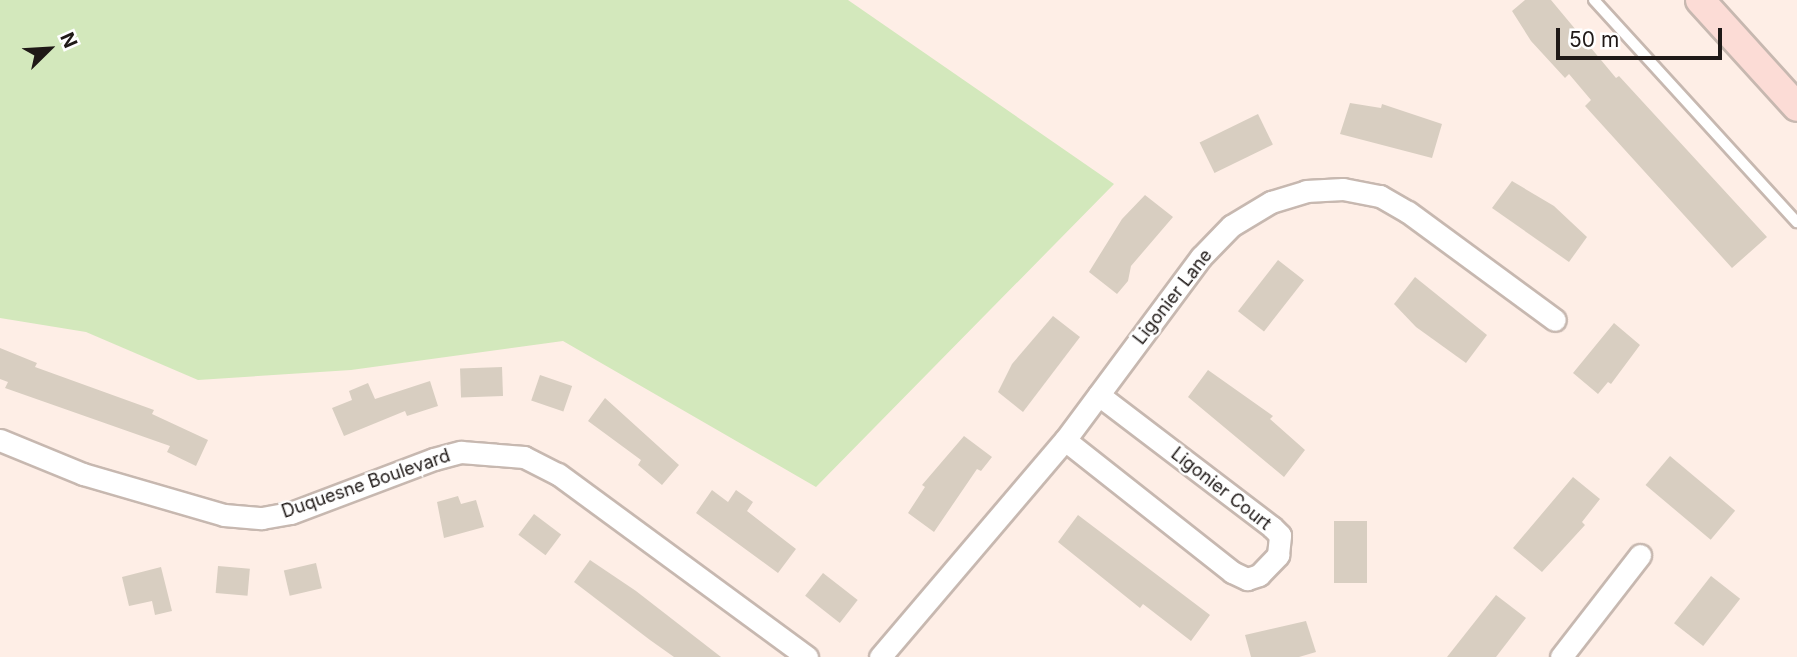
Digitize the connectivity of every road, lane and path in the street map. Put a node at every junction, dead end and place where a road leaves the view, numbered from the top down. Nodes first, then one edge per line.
1 (1594, 0) edge
2 (1700, 0) edge
3 (1797, 107) edge
4 (1797, 222) edge
5 (1555, 320) dead end
6 (1098, 395) junction
7 (0, 440) edge
8 (1065, 440) junction
9 (1640, 555) dead end
10 (807, 657) edge
11 (880, 657) edge
12 (1561, 657) edge

1 - 4 lane
2 - 3 main road
5 - 6 street, Ligonier Lane
6 - 8 street, Ligonier Lane
6 - 8 street, Ligonier Court
7 - 10 street, Duquesne Boulevard
8 - 11 street, Ligonier Lane
9 - 12 street

